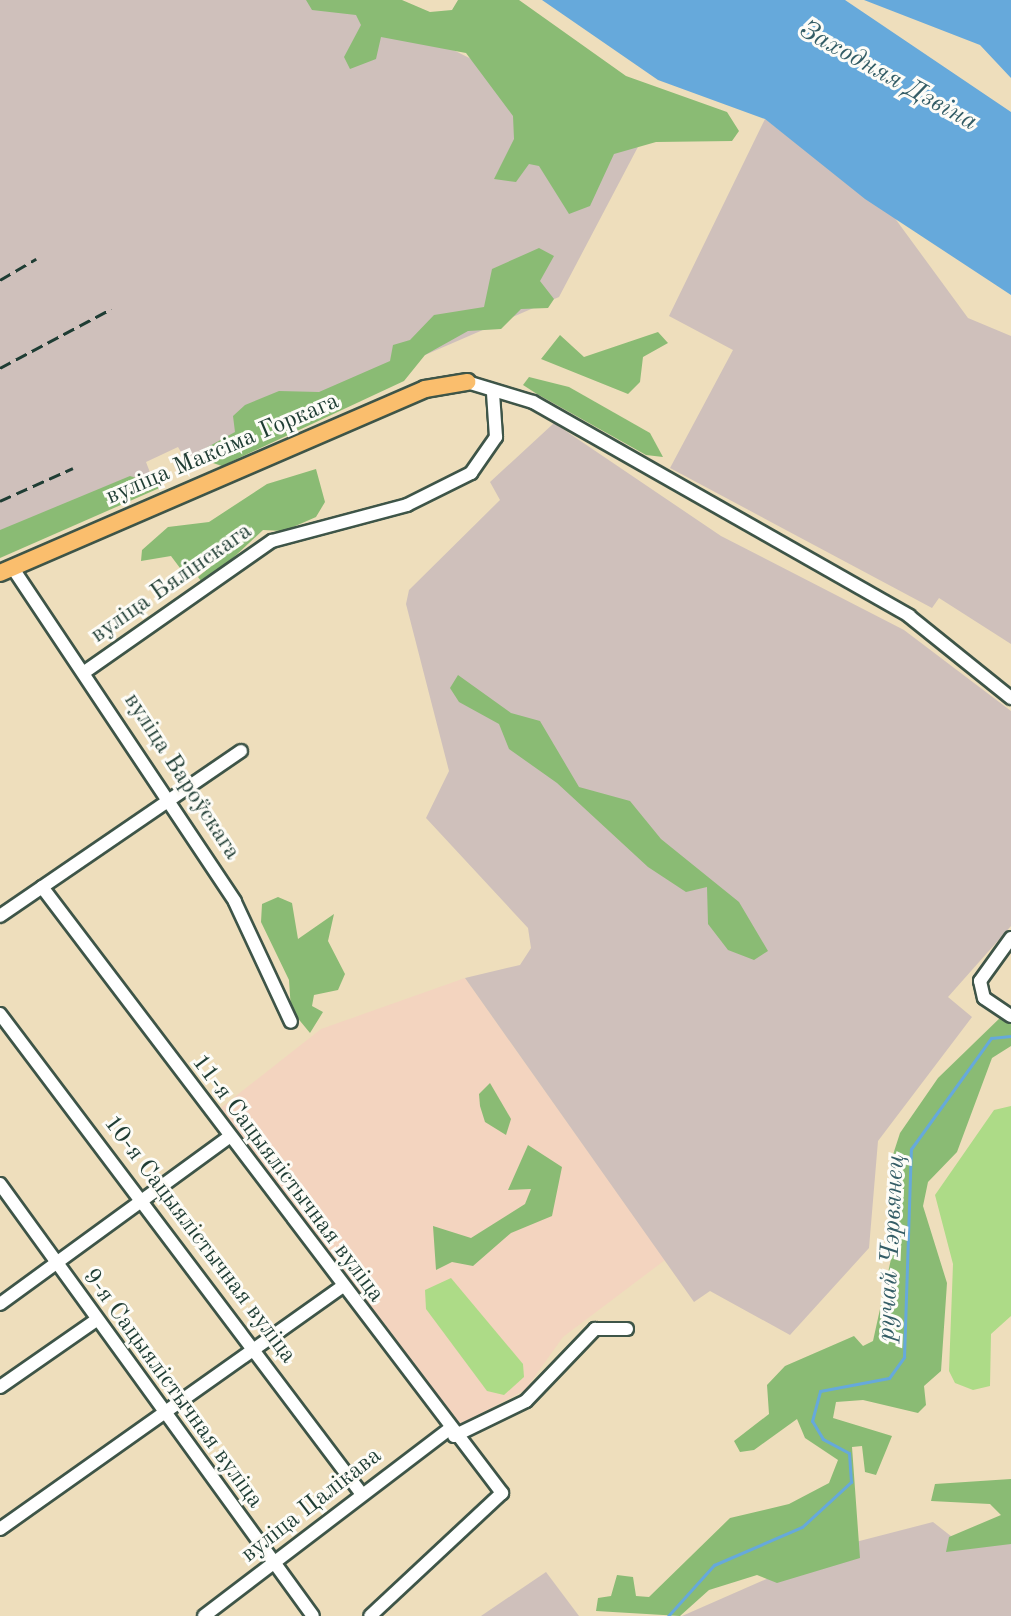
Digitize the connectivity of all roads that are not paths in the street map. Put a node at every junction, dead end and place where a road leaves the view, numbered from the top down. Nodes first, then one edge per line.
1 (467, 382) joint
2 (493, 393) junction
3 (6, 570) edge
4 (86, 671) junction
5 (1011, 698) edge
6 (241, 751) dead end
7 (170, 798) junction
8 (42, 887) junction
9 (0, 916) edge
10 (1011, 938) edge
11 (0, 1014) edge
12 (1011, 1016) edge
13 (291, 1022) dead end
14 (228, 1138) junction
15 (0, 1184) edge
16 (140, 1198) junction
17 (54, 1267) junction
18 (341, 1288) junction
19 (0, 1304) edge
20 (95, 1321) junction
21 (627, 1329) dead end
22 (254, 1349) junction
23 (0, 1387) edge
24 (164, 1412) junction
25 (451, 1433) junction
26 (361, 1493) junction
27 (0, 1529) edge
28 (273, 1565) junction
29 (204, 1616) edge
30 (313, 1616) edge
31 (370, 1616) edge

1 - 2 street
1 - 3 main road, вуліца Максіма Горкага
2 - 4 street, вуліца Бялінскага
2 - 5 street
3 - 4 street, вуліца Вароўскага
4 - 7 street, вуліца Вароўскага
6 - 7 street
7 - 8 street
7 - 13 street, вуліца Вароўскага
8 - 9 street
8 - 14 street, 11-я Сацыялістычная вуліца
10 - 12 street
11 - 16 street, 10-я Сацыялістычная вуліца
14 - 16 street
14 - 18 street, 11-я Сацыялістычная вуліца
15 - 17 street, 9-я Сацыялістычная вуліца
16 - 17 street
16 - 22 street, 10-я Сацыялістычная вуліца
17 - 19 street
17 - 20 street, 9-я Сацыялістычная вуліца
18 - 22 street
18 - 25 street, 11-я Сацыялістычная вуліца
20 - 23 street
20 - 24 street, 9-я Сацыялістычная вуліца
21 - 25 street, вуліца Цалікава
22 - 24 street
22 - 26 street, 10-я Сацыялістычная вуліца
24 - 27 street
24 - 28 street, 9-я Сацыялістычная вуліца
25 - 26 street, вуліца Цалікава
25 - 31 street, 11-я Сацыялістычная вуліца
26 - 28 street, вуліца Цалікава
28 - 29 street, вуліца Цалікава
28 - 30 street, 9-я Сацыялістычная вуліца

